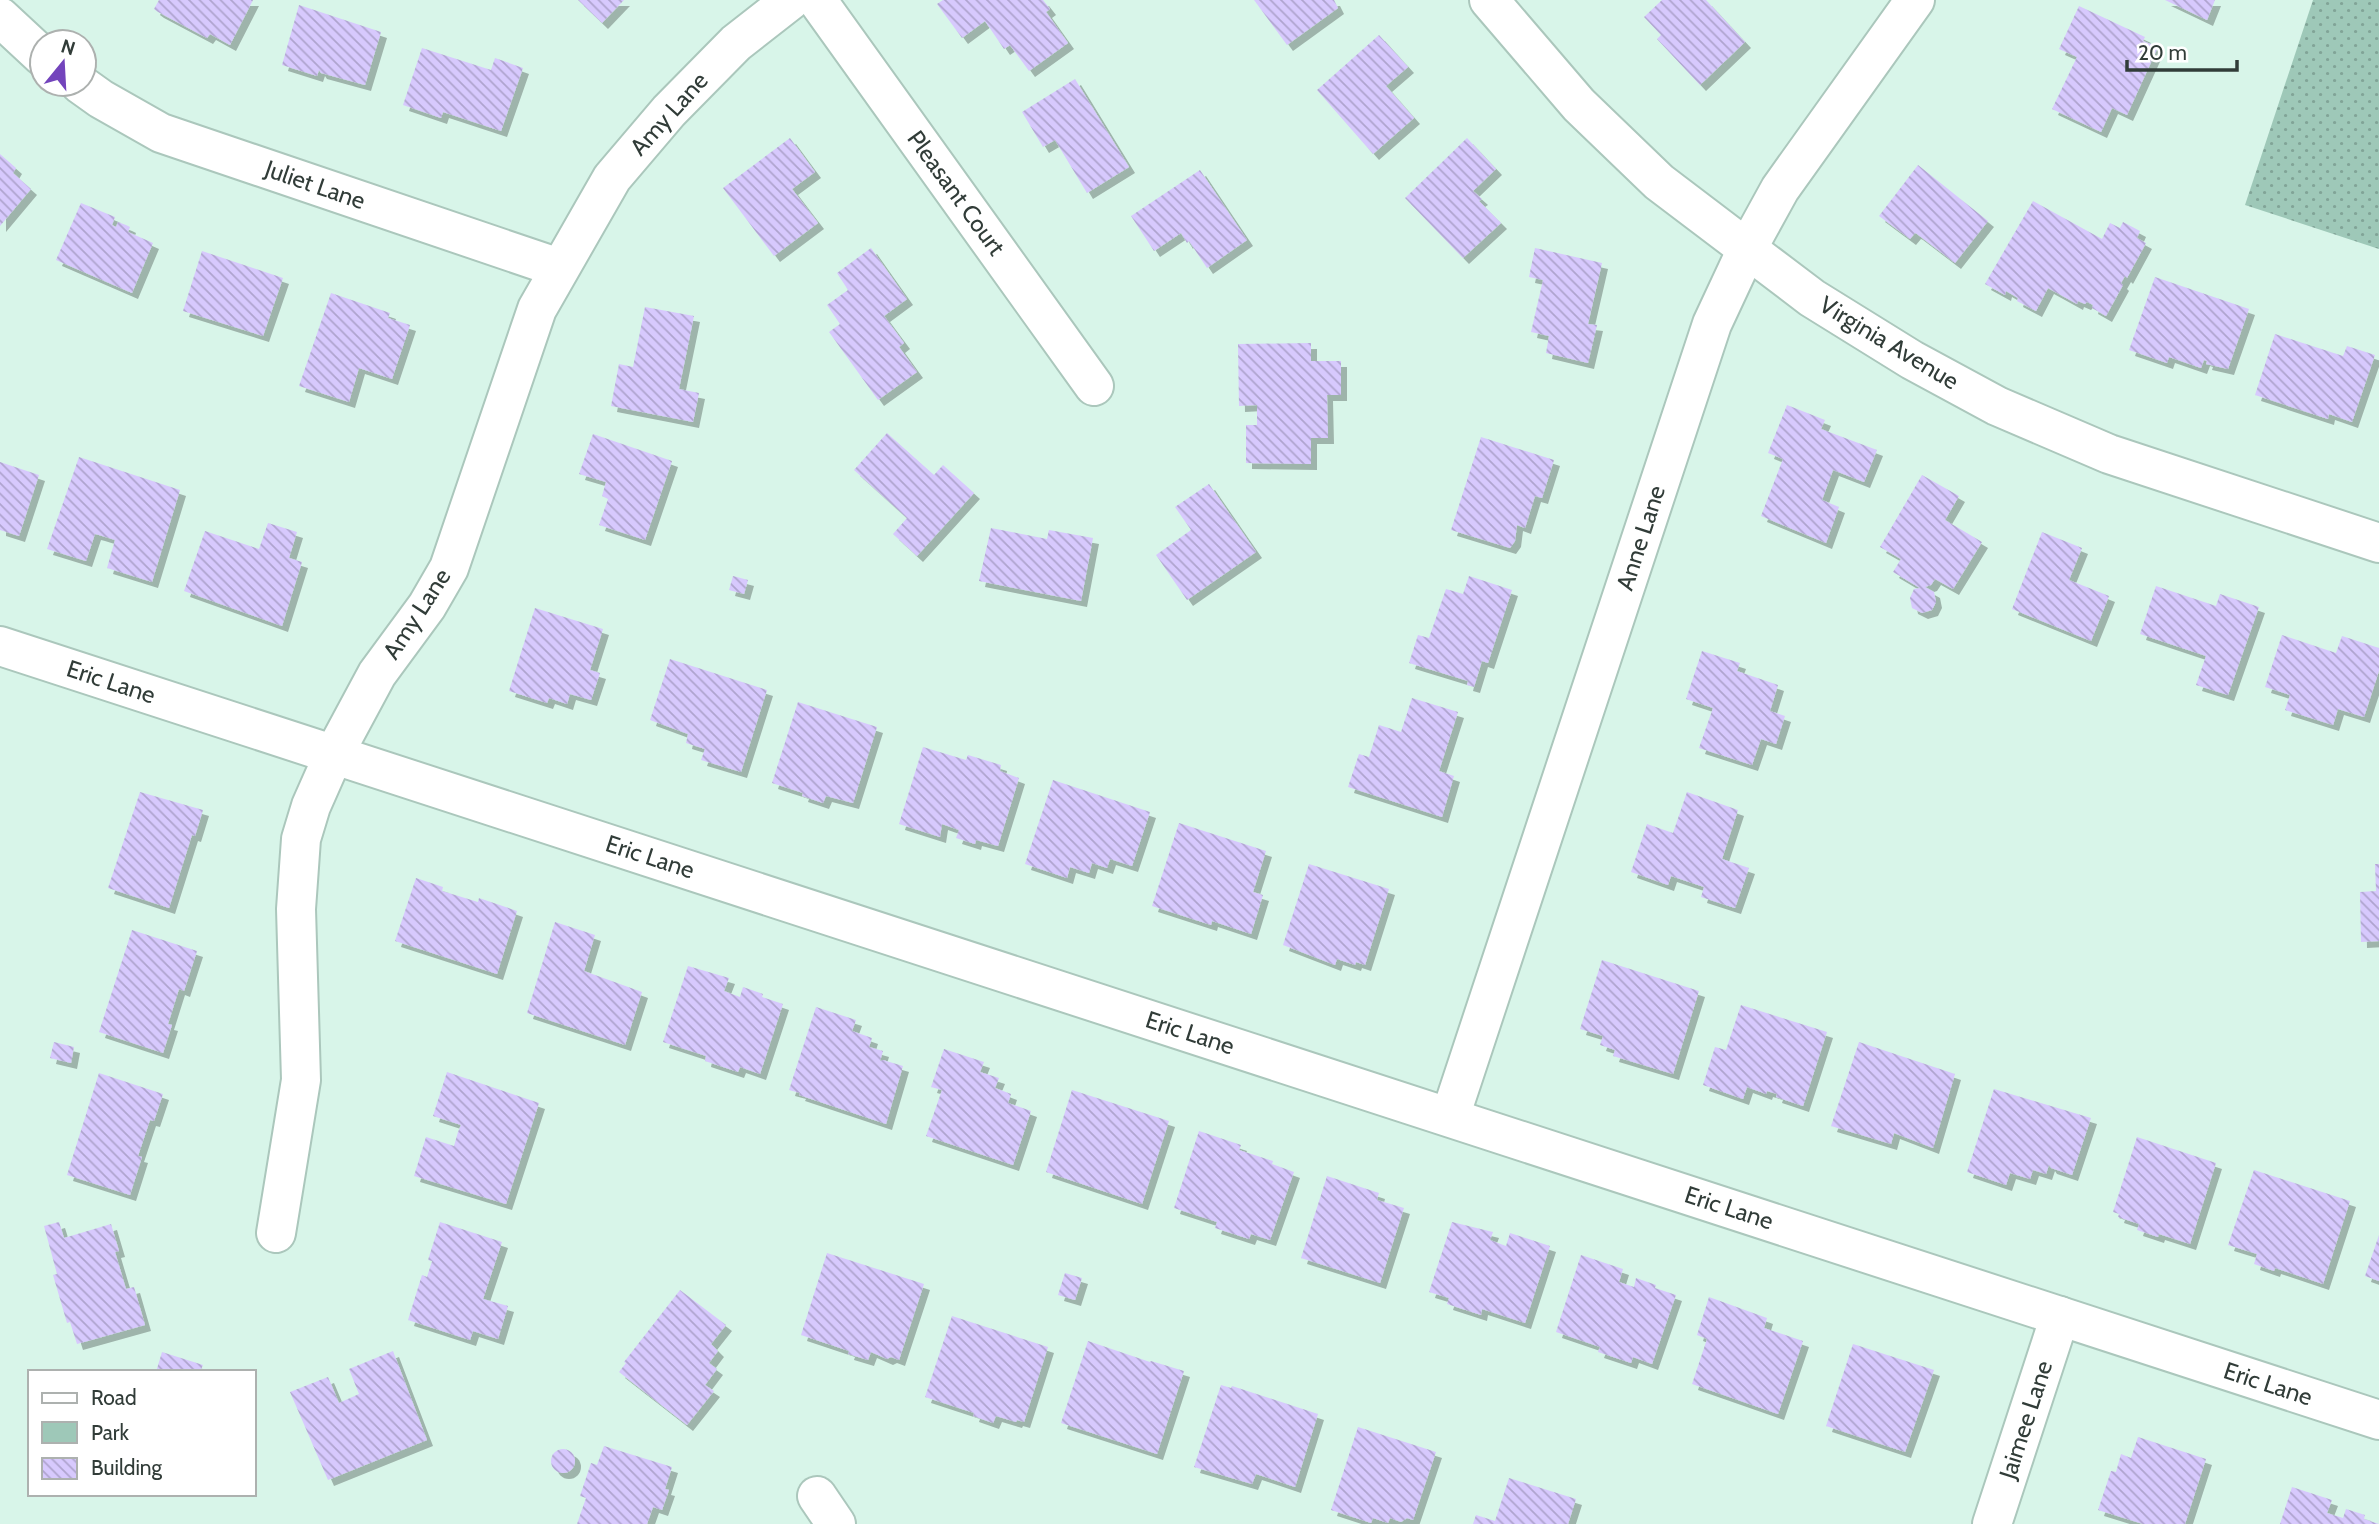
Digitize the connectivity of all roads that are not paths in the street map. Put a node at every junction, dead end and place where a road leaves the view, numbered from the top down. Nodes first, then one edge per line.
1 (791, 0) edge
2 (817, 0) edge
3 (1489, 0) edge
4 (1915, 0) edge
5 (0, 17) edge
6 (28, 44) edge
7 (98, 97) edge
8 (1747, 249) junction
9 (559, 268) junction
10 (1094, 386) dead end
11 (2379, 543) edge
12 (0, 646) edge
13 (334, 754) junction
14 (1450, 1117) junction
15 (276, 1233) dead end
16 (2060, 1316) junction
17 (2379, 1420) edge
18 (1992, 1524) edge

1 - 9 street, Amy Lane
2 - 10 street, Pleasant Court
3 - 8 street, Virginia Avenue
4 - 8 street, Anne Lane
5 - 6 street
7 - 9 street, Juliet Lane
8 - 11 street, Virginia Avenue
8 - 14 street, Anne Lane
9 - 13 street, Amy Lane
12 - 13 street, Eric Lane
13 - 14 street, Eric Lane
13 - 15 street, Amy Lane
14 - 16 street, Eric Lane
16 - 17 street, Eric Lane
16 - 18 street, Jaimee Lane

